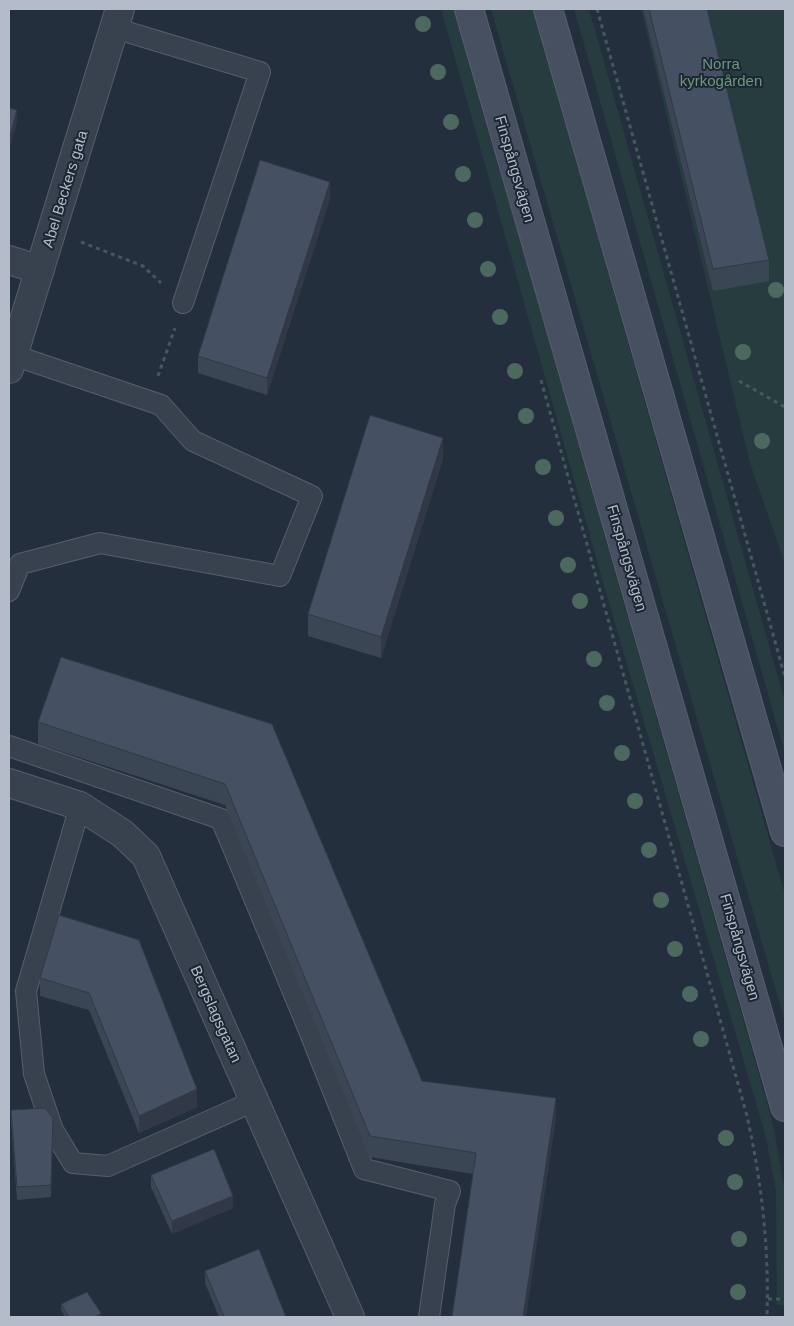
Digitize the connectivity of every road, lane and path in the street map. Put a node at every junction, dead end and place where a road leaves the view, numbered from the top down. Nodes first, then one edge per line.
1 (468, 9) edge
2 (548, 9) edge
3 (597, 9) edge
4 (117, 18) edge
5 (52, 230) junction
6 (9, 260) edge
7 (40, 270) junction
8 (183, 303) junction
9 (11, 362) edge
10 (538, 370) dead end
11 (739, 381) dead end
12 (150, 401) junction
13 (785, 407) edge
14 (9, 591) edge
15 (785, 677) edge
16 (9, 746) edge
17 (9, 783) edge
18 (80, 806) junction
19 (785, 832) edge
20 (254, 1101) junction
21 (785, 1107) edge
22 (768, 1299) junction
23 (785, 1299) edge
24 (350, 1317) edge
25 (429, 1317) edge
26 (767, 1317) edge

1 - 21 main road, Finspångsvägen
2 - 19 main road
3 - 15 path
4 - 5 street, Abel Beckers gata
4 - 8 lane
5 - 7 street, Abel Beckers gata
5 - 8 path
6 - 7 street
7 - 9 street, Abel Beckers gata
8 - 12 path
9 - 12 lane
10 - 22 path
11 - 13 path
12 - 14 lane
16 - 25 lane
17 - 18 street, Bergslagsgatan
18 - 20 street, Bergslagsgatan
18 - 20 lane
20 - 24 street, Bergslagsgatan
22 - 23 path
22 - 26 path

